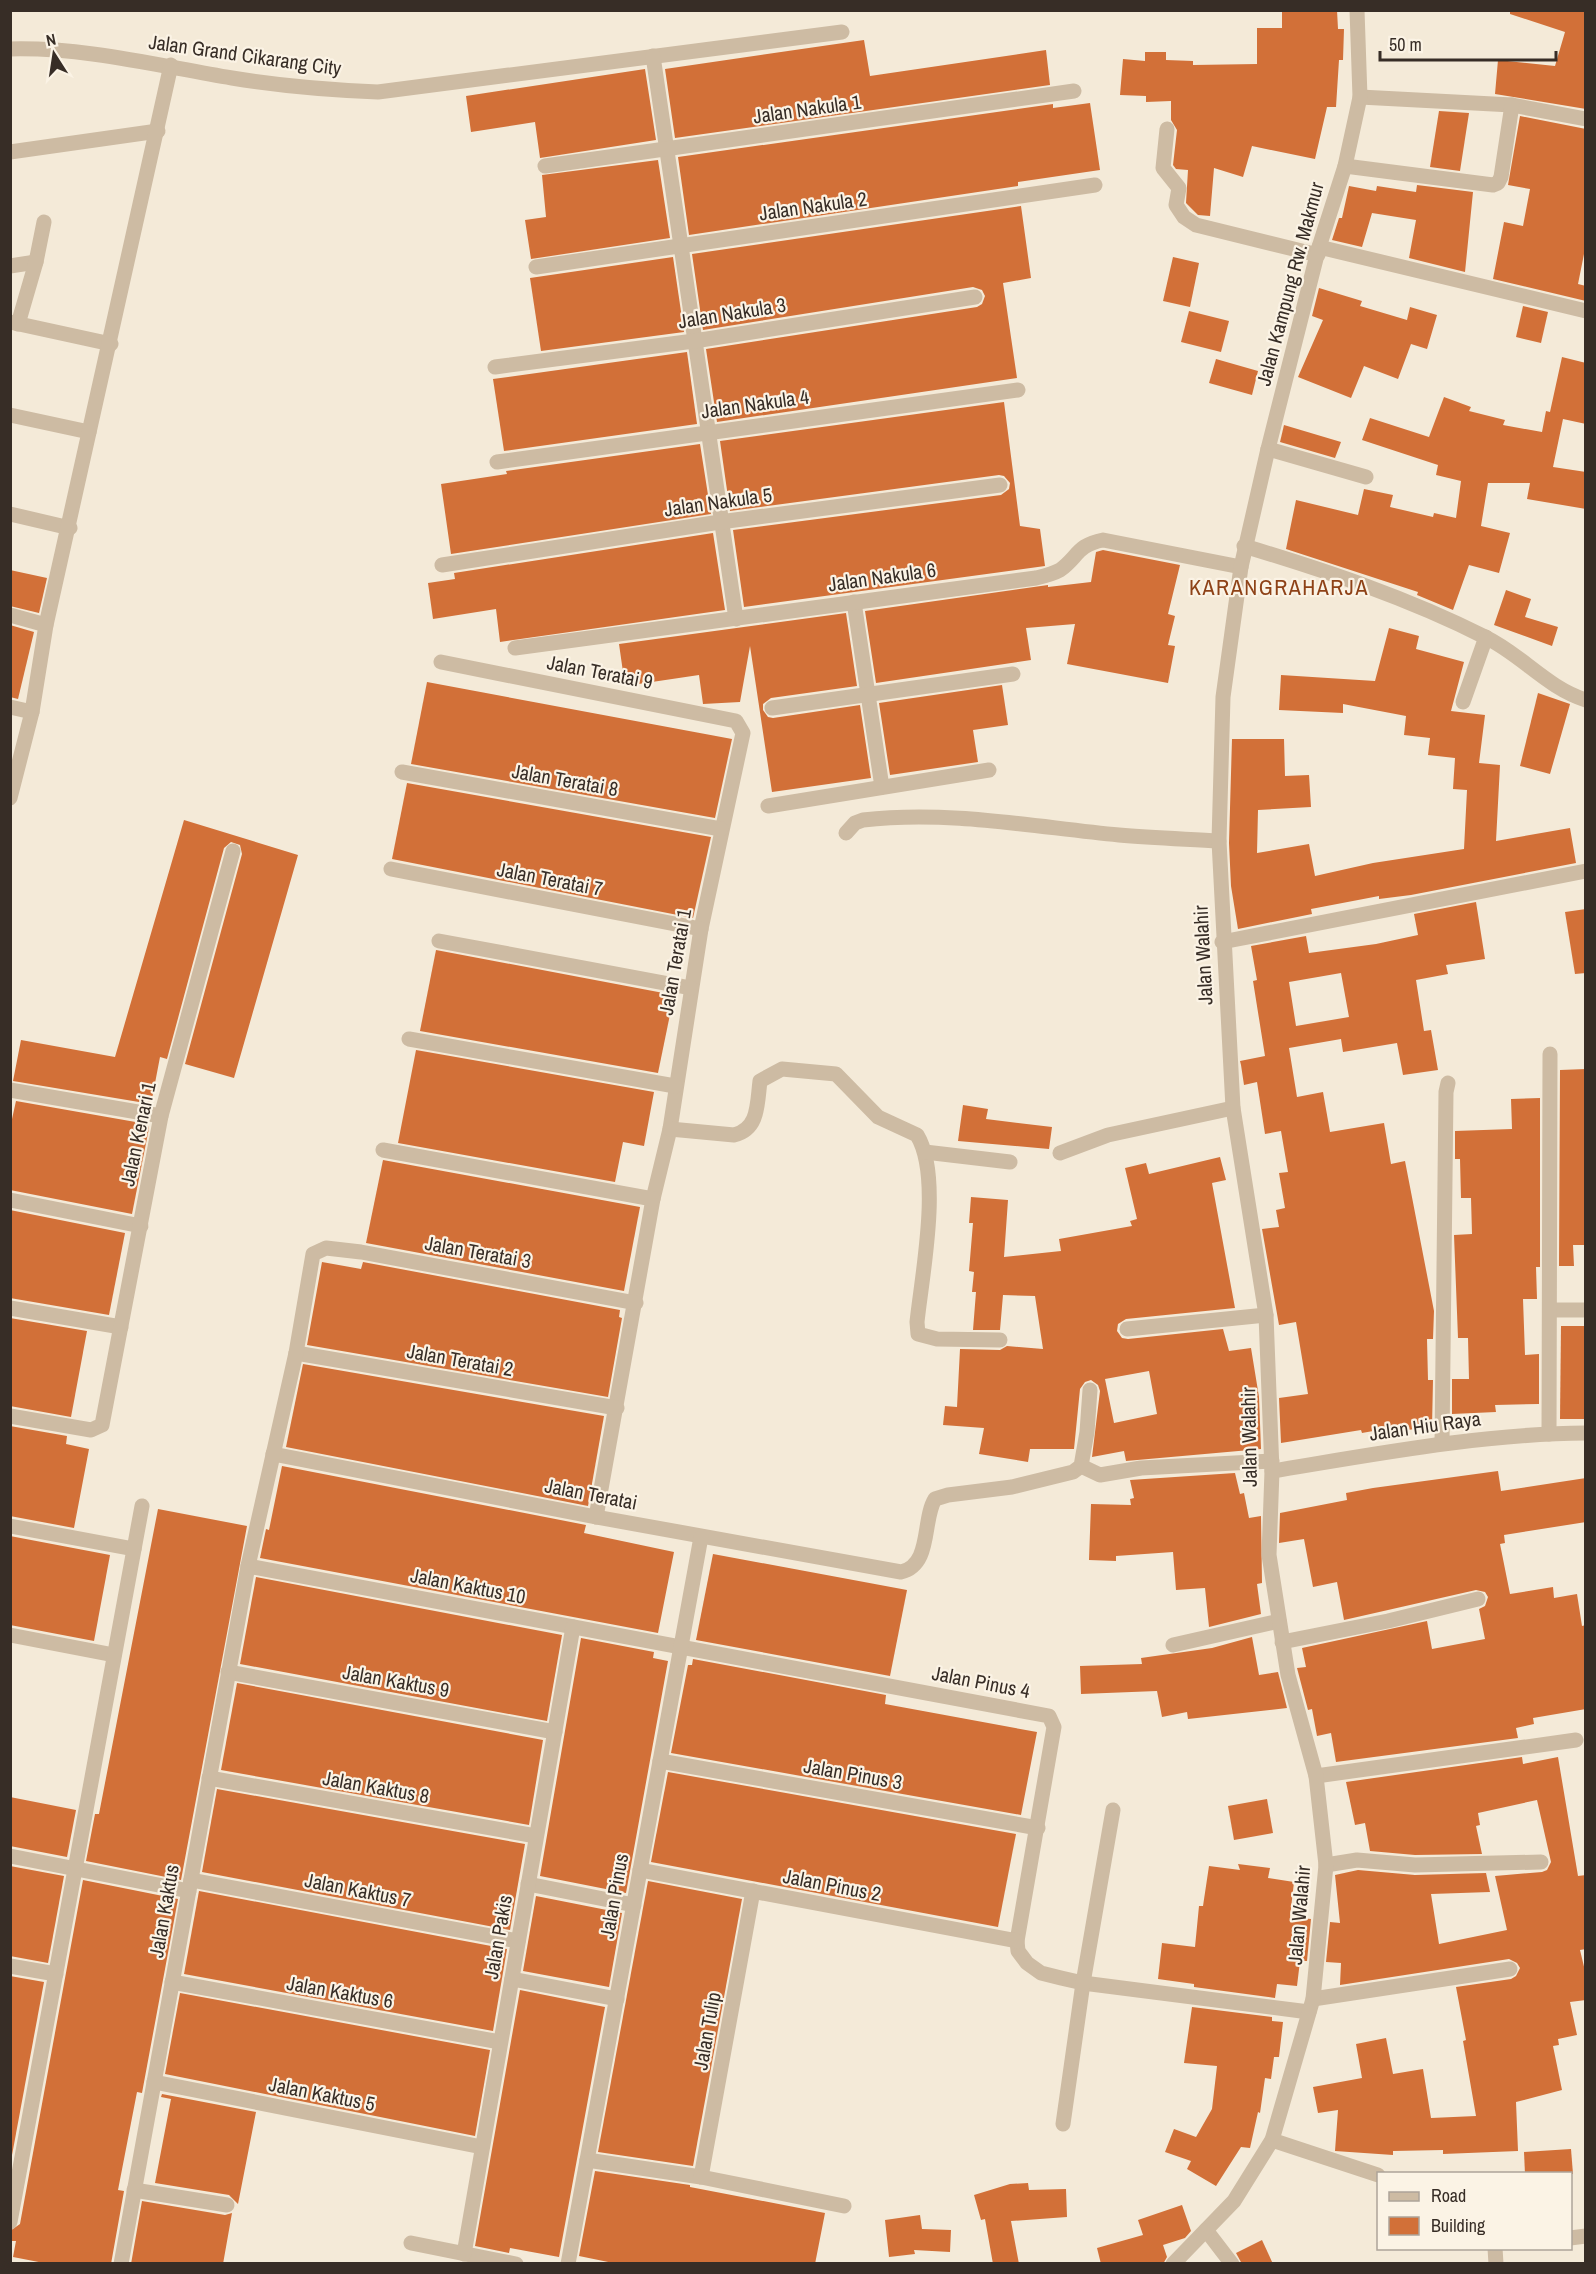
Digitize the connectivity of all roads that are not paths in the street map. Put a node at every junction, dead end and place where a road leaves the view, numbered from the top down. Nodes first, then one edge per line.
1 (1357, 10) edge
2 (842, 32) dead end
3 (10, 49) edge
4 (653, 56) junction
5 (171, 65) junction
6 (1074, 91) dead end
7 (1360, 97) junction
8 (1512, 105) junction
9 (1586, 119) edge
10 (1167, 129) dead end
11 (158, 131) junction
12 (667, 150) junction
13 (10, 152) edge
14 (545, 166) dead end
15 (1345, 166) junction
16 (1095, 185) dead end
17 (44, 222) dead end
18 (681, 247) junction
19 (1318, 251) junction
20 (36, 262) junction
21 (10, 266) edge
22 (536, 267) dead end
23 (975, 297) dead end
24 (1586, 310) edge
25 (14, 323) edge
26 (694, 341) junction
27 (111, 344) junction
28 (495, 367) dead end
29 (1018, 390) dead end
30 (10, 415) edge
31 (89, 432) junction
32 (708, 432) junction
33 (1268, 449) junction
34 (497, 462) dead end
35 (1366, 477) dead end
36 (1000, 485) dead end
37 (10, 514) edge
38 (720, 522) junction
39 (70, 528) junction
40 (1244, 546) junction
41 (442, 565) dead end
42 (1241, 567) junction
43 (854, 602) junction
44 (10, 615) edge
45 (736, 619) junction
46 (46, 625) junction
47 (1486, 637) junction
48 (515, 648) dead end
49 (441, 663) dead end
50 (1013, 674) dead end
51 (868, 693) junction
52 (1586, 700) edge
53 (1463, 702) dead end
54 (10, 707) edge
55 (772, 708) dead end
56 (32, 712) junction
57 (743, 733) joint
58 (989, 770) dead end
59 (402, 772) dead end
60 (882, 787) junction
61 (10, 798) edge
62 (768, 806) dead end
63 (721, 829) junction
64 (846, 833) dead end
65 (1219, 841) junction
66 (233, 851) dead end
67 (391, 869) dead end
68 (1586, 871) edge
69 (701, 929) junction
70 (439, 941) dead end
71 (1222, 942) junction
72 (691, 988) junction
73 (409, 1039) dead end
74 (1550, 1054) dead end
75 (1448, 1083) dead end
76 (675, 1086) junction
77 (10, 1090) edge
78 (1233, 1108) junction
79 (161, 1116) junction
80 (670, 1129) junction
81 (383, 1150) dead end
82 (925, 1152) junction
83 (1060, 1153) dead end
84 (1010, 1162) dead end
85 (653, 1199) junction
86 (10, 1200) edge
87 (141, 1226) junction
88 (313, 1254) joint
89 (636, 1302) junction
90 (10, 1308) edge
91 (1550, 1310) junction
92 (1586, 1310) edge
93 (1266, 1315) junction
94 (122, 1327) junction
95 (1127, 1329) dead end
96 (1000, 1340) dead end
97 (296, 1353) junction
98 (1090, 1390) dead end
99 (617, 1408) junction
100 (10, 1416) edge
101 (1586, 1433) edge
102 (1549, 1434) junction
103 (1442, 1443) junction
104 (273, 1454) junction
105 (1081, 1466) junction
106 (1272, 1466) junction
107 (142, 1506) dead end
108 (596, 1517) junction
109 (10, 1526) edge
110 (701, 1537) junction
111 (134, 1549) junction
112 (248, 1566) junction
113 (1478, 1599) dead end
114 (1279, 1622) junction
115 (573, 1627) junction
116 (10, 1635) edge
117 (1282, 1642) junction
118 (1173, 1645) dead end
119 (681, 1647) junction
120 (114, 1654) junction
121 (228, 1672) junction
122 (555, 1732) junction
123 (1576, 1740) dead end
124 (660, 1761) junction
125 (1316, 1776) junction
126 (209, 1778) junction
127 (1113, 1810) dead end
128 (1038, 1828) junction
129 (536, 1836) junction
130 (10, 1856) edge
131 (1541, 1862) dead end
132 (1326, 1865) junction
133 (75, 1869) junction
134 (640, 1870) junction
135 (528, 1884) junction
136 (190, 1885) junction
137 (753, 1892) junction
138 (634, 1905) junction
139 (518, 1941) junction
140 (1017, 1941) junction
141 (10, 1966) edge
142 (1510, 1969) dead end
143 (56, 1974) junction
144 (512, 1979) junction
145 (172, 1982) junction
146 (1083, 1983) junction
147 (617, 1999) junction
148 (1311, 2006) junction
149 (500, 2042) junction
150 (154, 2082) junction
151 (1064, 2124) dead end
152 (1272, 2140) junction
153 (482, 2147) junction
154 (587, 2160) junction
155 (1377, 2175) edge
156 (701, 2177) junction
157 (134, 2190) junction
158 (227, 2205) dead end
159 (844, 2206) dead end
160 (10, 2223) edge
161 (1206, 2230) junction
162 (411, 2243) dead end
163 (464, 2254) junction
164 (121, 2264) edge
165 (516, 2264) edge
166 (568, 2264) edge
167 (1173, 2264) edge
168 (1232, 2264) edge

1 - 7 street, Jalan Kampung Rw. Makmur
2 - 4 street, Jalan Grand Cikarang City
3 - 5 street, Jalan Grand Cikarang City
4 - 5 street, Jalan Grand Cikarang City
4 - 12 street
5 - 11 street
6 - 12 street, Jalan Nakula 1
7 - 8 street
7 - 15 street, Jalan Kampung Rw. Makmur
8 - 9 street
8 - 15 street
10 - 19 street
11 - 13 street
11 - 27 street
12 - 14 street, Jalan Nakula 1
12 - 18 street
15 - 19 street, Jalan Kampung Rw. Makmur
16 - 18 street, Jalan Nakula 2
17 - 20 street
18 - 22 street, Jalan Nakula 2
18 - 26 street
19 - 24 street
19 - 33 street, Jalan Kampung Rw. Makmur
20 - 21 street
20 - 25 street
23 - 26 street, Jalan Nakula 3
25 - 27 street
26 - 28 street, Jalan Nakula 3
26 - 32 street
27 - 31 street
29 - 32 street, Jalan Nakula 4
30 - 31 street
31 - 39 street
32 - 34 street, Jalan Nakula 4
32 - 38 street
33 - 35 street
33 - 40 street, Jalan Kampung Rw. Makmur
36 - 38 street, Jalan Nakula 5
37 - 39 street
38 - 41 street, Jalan Nakula 5
38 - 45 street
39 - 46 street
40 - 42 street, Jalan Kampung Rw. Makmur
40 - 47 street
42 - 43 street, Jalan Nakula 6
42 - 65 street, Jalan Walahir
43 - 45 street, Jalan Nakula 6
43 - 51 street
44 - 46 street
45 - 48 street, Jalan Nakula 6
46 - 56 street
47 - 52 street
47 - 53 street
49 - 57 street, Jalan Teratai 9
50 - 51 street
51 - 55 street
51 - 60 street
54 - 56 street
56 - 61 street
57 - 63 street, Jalan Teratai 1
58 - 60 street
59 - 63 street, Jalan Teratai 8
60 - 62 street
63 - 69 street, Jalan Teratai 1
64 - 65 street
65 - 71 street, Jalan Walahir
66 - 79 street, Jalan Kenari 1
67 - 69 street, Jalan Teratai 7
68 - 71 street
69 - 72 street, Jalan Teratai 1
70 - 72 street
71 - 78 street, Jalan Walahir
72 - 76 street, Jalan Teratai 1
73 - 76 street
74 - 91 street
75 - 103 street
76 - 80 street, Jalan Teratai 1
77 - 79 street
78 - 83 street
78 - 93 street, Jalan Walahir
79 - 87 street, Jalan Kenari 1
80 - 82 street
80 - 85 street, Jalan Teratai 1
81 - 85 street
82 - 84 street
82 - 96 street
85 - 89 street, Jalan Teratai 1
86 - 87 street
87 - 94 street, Jalan Kenari 1
88 - 89 street, Jalan Teratai 3
88 - 97 street, Jalan Kaktus
89 - 99 street, Jalan Teratai 1
90 - 94 street
91 - 92 street
91 - 102 street
93 - 95 street
93 - 106 street, Jalan Walahir
94 - 100 street, Jalan Kenari 1
97 - 99 street, Jalan Teratai 2
97 - 104 street, Jalan Kaktus
98 - 105 street
99 - 108 street, Jalan Teratai 1
101 - 102 street, Jalan Hiu Raya
102 - 103 street, Jalan Hiu Raya
103 - 106 street, Jalan Hiu Raya
104 - 108 street, Jalan Teratai
104 - 112 street, Jalan Kaktus
105 - 106 street, Jalan Hiu Raya
105 - 110 street, Jalan Teratai
106 - 114 street, Jalan Walahir
107 - 111 street
108 - 110 street, Jalan Teratai
109 - 111 street
110 - 119 street, Jalan Pinus
111 - 120 street
112 - 115 street, Jalan Kaktus 10
112 - 121 street, Jalan Kaktus
113 - 117 street
114 - 117 street, Jalan Walahir
114 - 118 street
115 - 119 street, Jalan Kaktus 10
115 - 122 street, Jalan Pakis
116 - 120 street
117 - 125 street, Jalan Walahir
119 - 124 street, Jalan Pinus
119 - 128 street, Jalan Pinus 4
120 - 133 street
121 - 122 street, Jalan Kaktus 9
121 - 126 street, Jalan Kaktus
122 - 129 street, Jalan Pakis
123 - 125 street
124 - 128 street, Jalan Pinus 3
124 - 134 street, Jalan Pinus
125 - 132 street, Jalan Walahir
126 - 129 street, Jalan Kaktus 8
126 - 136 street, Jalan Kaktus
127 - 146 street
128 - 140 street, Jalan Pinus 4
129 - 135 street, Jalan Pakis
130 - 133 street, Jalan Kaktus 7
131 - 132 street
132 - 148 street, Jalan Walahir
133 - 136 street, Jalan Kaktus 7
133 - 143 street
134 - 137 street, Jalan Pinus 2
134 - 138 street, Jalan Pinus
135 - 138 street
135 - 139 street, Jalan Pakis
136 - 139 street, Jalan Kaktus 7
136 - 145 street, Jalan Kaktus
137 - 140 street, Jalan Pinus 2
137 - 156 street, Jalan Tulip
138 - 147 street, Jalan Pinus
139 - 144 street, Jalan Pakis
140 - 146 street
141 - 143 street
142 - 148 street
143 - 160 street
144 - 147 street
144 - 149 street, Jalan Pakis
145 - 149 street, Jalan Kaktus 6
145 - 150 street, Jalan Kaktus
146 - 148 street
146 - 151 street
147 - 154 street, Jalan Pinus
148 - 152 street, Jalan Walahir
149 - 153 street, Jalan Pakis
150 - 153 street, Jalan Kaktus 5
150 - 157 street, Jalan Kaktus
152 - 155 street
152 - 161 street, Jalan Walahir
153 - 163 street, Jalan Pakis
154 - 156 street
154 - 166 street, Jalan Pinus
156 - 159 street
157 - 158 street
157 - 164 street, Jalan Kaktus
161 - 167 street, Jalan Walahir
161 - 168 street
162 - 163 street
163 - 165 street

